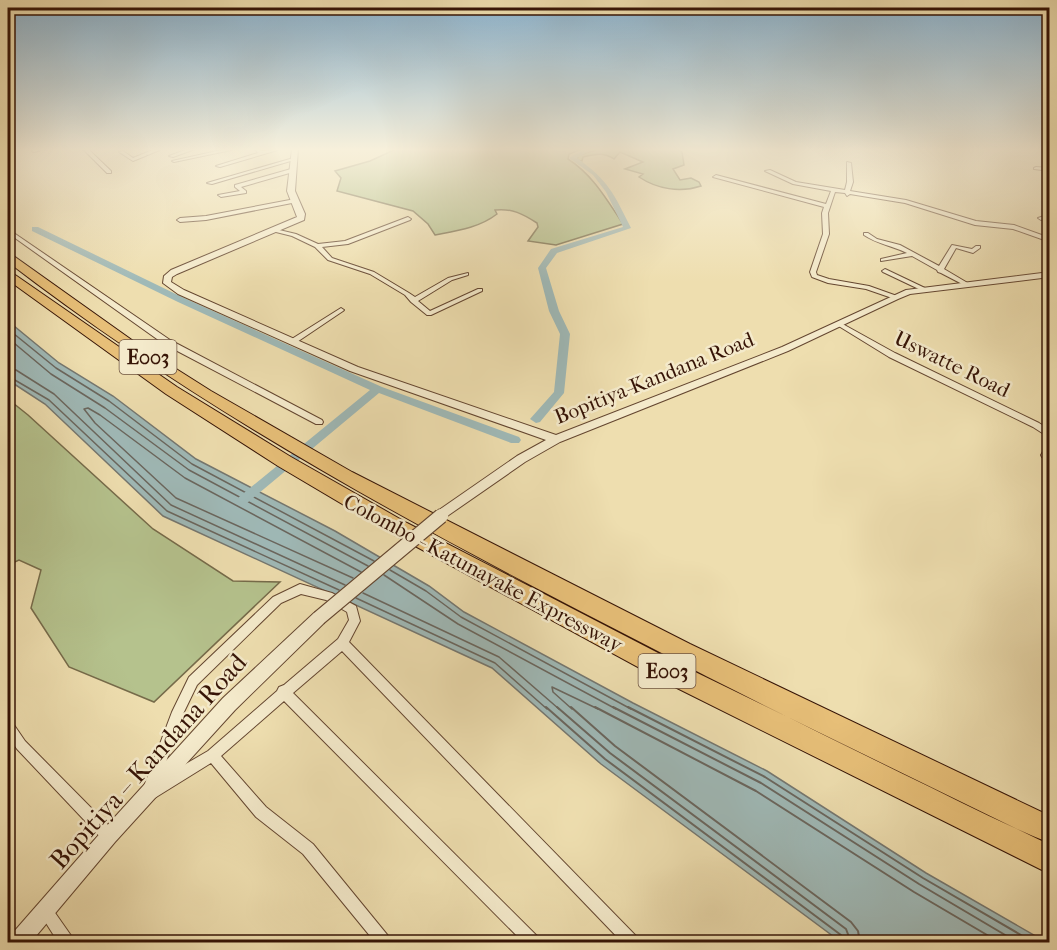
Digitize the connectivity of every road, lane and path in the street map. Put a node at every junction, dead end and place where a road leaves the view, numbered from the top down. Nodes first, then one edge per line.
1 (234, 193) edge
2 (292, 193) edge
3 (779, 193) edge
4 (831, 193) edge
5 (844, 193) edge
6 (847, 194) joint
7 (221, 195) dead end
8 (295, 201) junction
9 (827, 206) junction
10 (1050, 216) edge
11 (1041, 218) dead end
12 (408, 219) dead end
13 (180, 220) dead end
14 (8, 231) edge
15 (275, 231) junction
16 (866, 234) dead end
17 (1050, 240) edge
18 (317, 246) junction
19 (978, 247) dead end
20 (913, 254) junction
21 (8, 256) edge
22 (883, 260) dead end
23 (885, 271) dead end
24 (940, 271) junction
25 (8, 274) edge
26 (466, 274) dead end
27 (1050, 274) edge
28 (968, 285) junction
29 (480, 290) dead end
30 (925, 290) junction
31 (895, 297) junction
32 (412, 301) junction
33 (341, 310) dead end
34 (839, 324) junction
35 (291, 342) junction
36 (319, 422) dead end
37 (1050, 435) edge
38 (556, 439) junction
39 (1050, 447) edge
40 (295, 458) junction
41 (1050, 458) edge
42 (319, 618) joint
43 (342, 644) junction
44 (284, 691) junction
45 (8, 726) edge
46 (212, 755) junction
47 (148, 794) junction
48 (1050, 830) edge
49 (109, 836) junction
50 (1050, 860) edge
51 (46, 912) junction
52 (18, 942) edge
53 (67, 942) edge
54 (384, 942) edge
55 (533, 942) edge
56 (632, 942) edge

1 - 7 street
2 - 8 street
3 - 9 street
4 - 9 street
5 - 6 street
6 - 17 street
8 - 13 street
8 - 15 street
9 - 31 street
10 - 11 street
12 - 18 street
14 - 36 street
15 - 18 street
15 - 35 street
16 - 20 street
18 - 32 street
19 - 24 street
20 - 22 street
20 - 24 street
21 - 40 highway, Colombo - Katunayake Expressway / E003
23 - 30 street
24 - 28 street
25 - 40 highway, Colombo - Katunayake Expressway / E003
26 - 32 street
27 - 28 street, Bopitiya-Kandana Road
28 - 30 street, Bopitiya-Kandana Road
29 - 32 street
30 - 31 street, Bopitiya-Kandana Road
31 - 34 street, Bopitiya-Kandana Road
33 - 35 street
34 - 37 street, Uswatte Road
34 - 38 street, Bopitiya-Kandana Road
35 - 38 street
38 - 42 street, Bopitiya-Kandana Road, bridge
39 - 41 street
40 - 48 highway, Colombo - Katunayake Expressway / E003
40 - 50 highway, Colombo - Katunayake Expressway / E003
42 - 47 street, Bopitiya – Kandana Road
43 - 44 street
43 - 47 street
43 - 56 street
44 - 46 street
44 - 55 street
45 - 49 street
46 - 47 street
46 - 54 street
47 - 49 street, Bopitiya – Kandana Road
49 - 51 street, Bopitiya – Kandana Road
51 - 52 street, Bopitiya – Kandana Road
51 - 53 street

